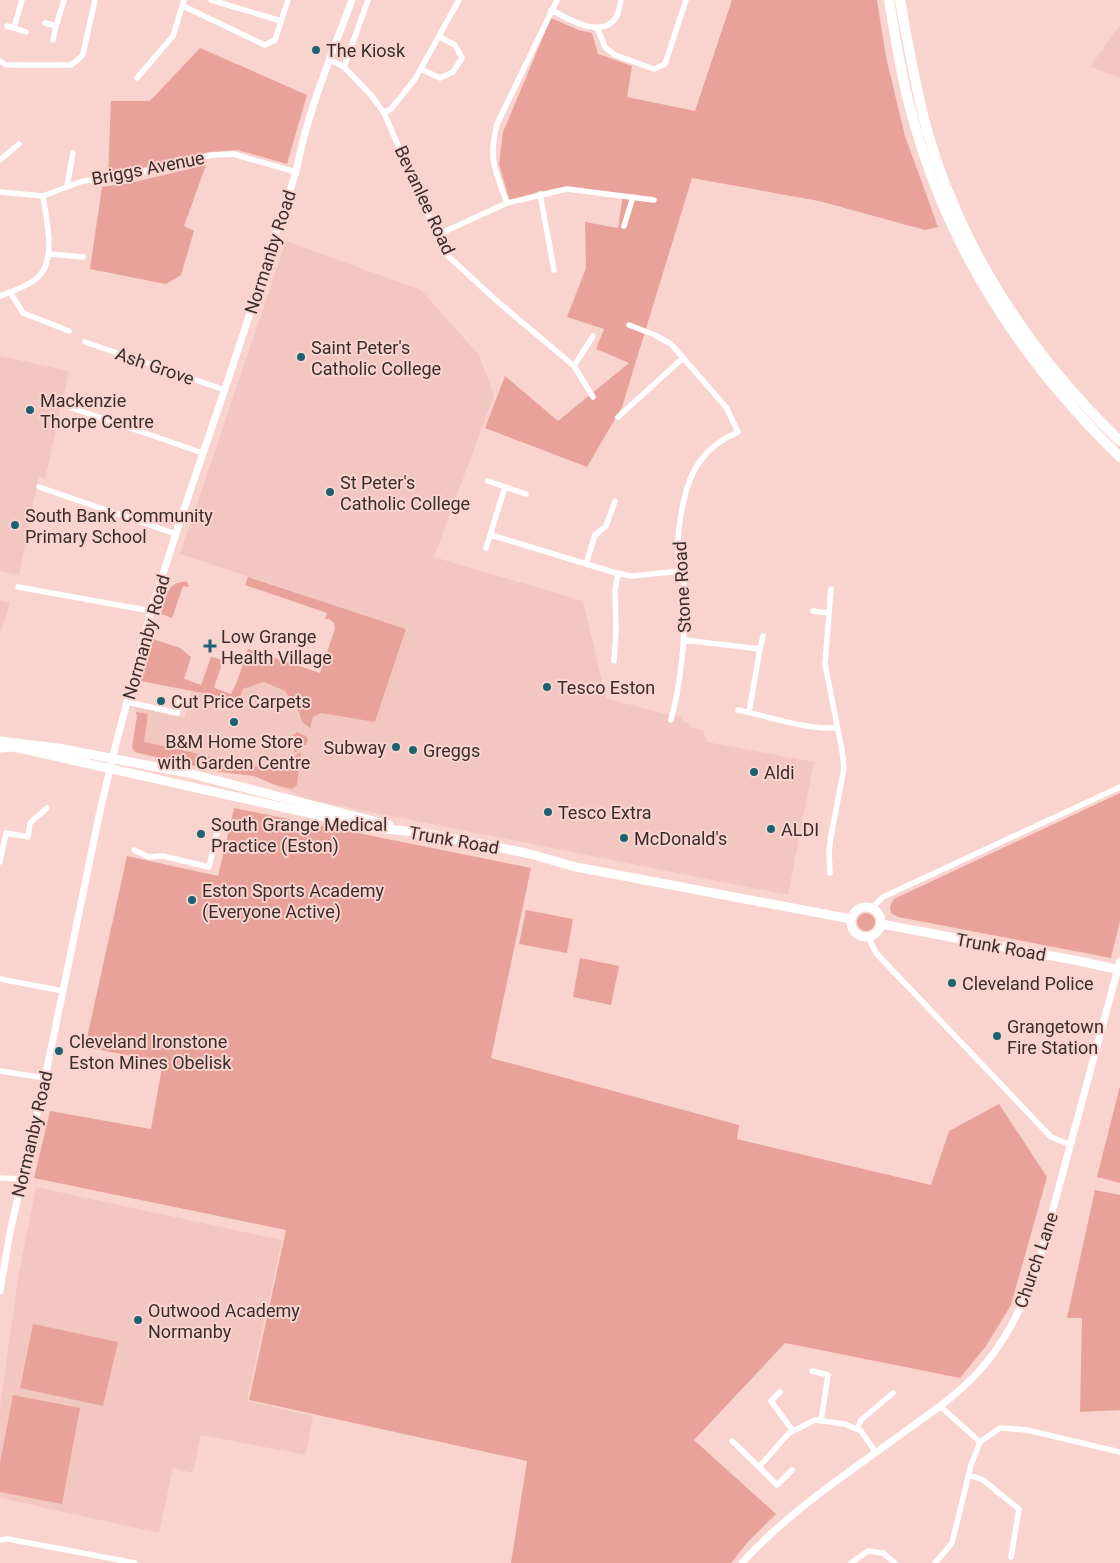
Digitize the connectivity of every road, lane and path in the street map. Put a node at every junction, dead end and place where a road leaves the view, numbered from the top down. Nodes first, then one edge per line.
1 (22, 0) edge
2 (64, 0) edge
3 (95, 0) edge
4 (211, 0) edge
5 (288, 0) edge
6 (352, 0) edge
7 (368, 0) edge
8 (459, 0) edge
9 (557, 0) edge
10 (621, 0) edge
11 (686, 0) edge
12 (889, 0) edge
13 (900, 0) edge
14 (184, 3) edge
15 (551, 10) junction
16 (281, 21) junction
17 (45, 23) dead end
18 (7, 26) dead end
19 (56, 26) junction
20 (14, 28) junction
21 (597, 28) junction
22 (26, 32) dead end
23 (440, 37) junction
24 (53, 40) dead end
25 (330, 60) junction
26 (0, 61) edge
27 (344, 67) junction
28 (421, 69) junction
29 (137, 78) dead end
30 (384, 113) junction
31 (19, 144) dead end
32 (73, 153) dead end
33 (0, 160) edge
34 (296, 172) junction
35 (67, 186) junction
36 (0, 192) edge
37 (540, 194) junction
38 (42, 196) junction
39 (633, 197) junction
40 (654, 200) dead end
41 (507, 203) junction
42 (624, 226) dead end
43 (437, 234) junction
44 (49, 254) junction
45 (83, 257) dead end
46 (554, 270) dead end
47 (10, 292) junction
48 (0, 296) edge
49 (629, 324) dead end
50 (69, 331) dead end
51 (593, 336) dead end
52 (85, 342) dead end
53 (683, 358) junction
54 (574, 366) junction
55 (225, 390) junction
56 (593, 397) dead end
57 (72, 408) dead end
58 (618, 417) dead end
59 (1120, 441) edge
60 (203, 453) junction
61 (1120, 457) edge
62 (488, 481) dead end
63 (39, 487) dead end
64 (505, 487) junction
65 (526, 494) dead end
66 (615, 501) dead end
67 (176, 534) junction
68 (490, 535) junction
69 (486, 548) dead end
70 (586, 564) junction
71 (682, 571) junction
72 (618, 574) junction
73 (18, 587) dead end
74 (831, 589) dead end
75 (151, 611) junction
76 (814, 611) dead end
77 (829, 613) junction
78 (763, 636) dead end
79 (684, 640) junction
80 (760, 649) junction
81 (614, 661) dead end
82 (180, 701) dead end
83 (127, 702) junction
84 (738, 710) dead end
85 (749, 712) junction
86 (671, 720) dead end
87 (837, 727) junction
88 (0, 741) edge
89 (0, 748) edge
90 (111, 762) junction
91 (1120, 787) edge
92 (48, 808) dead end
93 (218, 828) dead end
94 (134, 850) dead end
95 (0, 862) edge
96 (830, 873) dead end
97 (872, 908) junction
98 (851, 919) junction
99 (881, 924) junction
100 (868, 937) junction
101 (1120, 961) edge
102 (1120, 970) edge
103 (0, 979) edge
104 (63, 991) junction
105 (0, 1071) edge
106 (45, 1078) junction
107 (1071, 1145) junction
108 (0, 1178) edge
109 (21, 1179) junction
110 (0, 1291) edge
111 (812, 1371) dead end
112 (780, 1392) dead end
113 (893, 1393) dead end
114 (940, 1406) junction
115 (821, 1421) junction
116 (857, 1429) junction
117 (793, 1431) junction
118 (732, 1441) dead end
119 (980, 1442) junction
120 (1120, 1452) edge
121 (876, 1453) junction
122 (759, 1467) junction
123 (792, 1470) dead end
124 (969, 1475) junction
125 (0, 1540) edge
126 (1011, 1557) dead end
127 (97, 1560) edge
128 (938, 1562) edge
129 (134, 1563) edge
130 (742, 1563) edge
131 (851, 1563) edge
132 (895, 1563) edge

1 - 20 street
2 - 19 street
3 - 26 street
4 - 16 street
5 - 16 street
6 - 25 street, Normanby Road
7 - 27 street
8 - 23 street
9 - 15 street
10 - 21 street
11 - 21 street
12 - 61 highway
13 - 59 highway
14 - 16 street
14 - 29 street
15 - 21 street
15 - 41 street
17 - 19 street
18 - 20 street
19 - 24 street
20 - 22 street
23 - 28 street
23 - 28 street
25 - 27 street, Bevanlee Road
25 - 34 street, Normanby Road
27 - 30 street, Bevanlee Road
28 - 30 street
30 - 43 street, Bevanlee Road
31 - 33 street
32 - 35 street
34 - 35 street, Briggs Avenue
34 - 55 street, Normanby Road
35 - 38 street, Briggs Avenue
36 - 38 street, Briggs Avenue
37 - 39 street
37 - 41 street
37 - 46 street
38 - 44 street
39 - 40 street
39 - 42 street
41 - 43 street
43 - 54 street, Bevanlee Road
44 - 45 street
44 - 47 street
47 - 48 street
47 - 50 street
49 - 53 street
51 - 54 street
52 - 55 street, Ash Grove
53 - 58 street
53 - 71 street, Stone Road
54 - 56 street, Bevanlee Road
55 - 60 street, Normanby Road
57 - 60 street
60 - 67 street, Normanby Road
62 - 64 street
63 - 67 street
64 - 65 street
64 - 68 street
66 - 70 street
67 - 75 street, Normanby Road
68 - 69 street
68 - 70 street
70 - 72 street
71 - 72 street
71 - 79 street, Stone Road
72 - 81 street
73 - 75 street
74 - 77 street
75 - 83 street, Normanby Road
76 - 77 street
77 - 87 street
78 - 80 street
79 - 80 street
79 - 86 street, Stone Road
80 - 85 street
82 - 83 street
83 - 90 street, Normanby Road
84 - 85 street
85 - 87 street
87 - 96 street
88 - 90 main road
89 - 90 main road, Trunk Road
90 - 98 main road, Trunk Road
90 - 104 street, Normanby Road
91 - 97 street
92 - 95 street
93 - 94 street
97 - 98 main road
97 - 99 main road
98 - 100 main road
99 - 100 main road
99 - 102 main road, Trunk Road
100 - 107 street
101 - 107 street, Church Lane
103 - 104 street
104 - 106 street, Normanby Road
105 - 106 street
106 - 109 street, Normanby Road
107 - 114 street, Church Lane
108 - 109 street
109 - 110 street, Normanby Road
111 - 115 street
112 - 117 street
113 - 116 street
114 - 119 street
114 - 121 street, Church Lane
115 - 116 street
115 - 117 street
116 - 121 street
117 - 122 street
118 - 122 street
119 - 120 street
119 - 124 street
121 - 130 street, Church Lane
122 - 123 street
124 - 126 street
124 - 128 street
125 - 127 street
127 - 129 street
131 - 132 street

